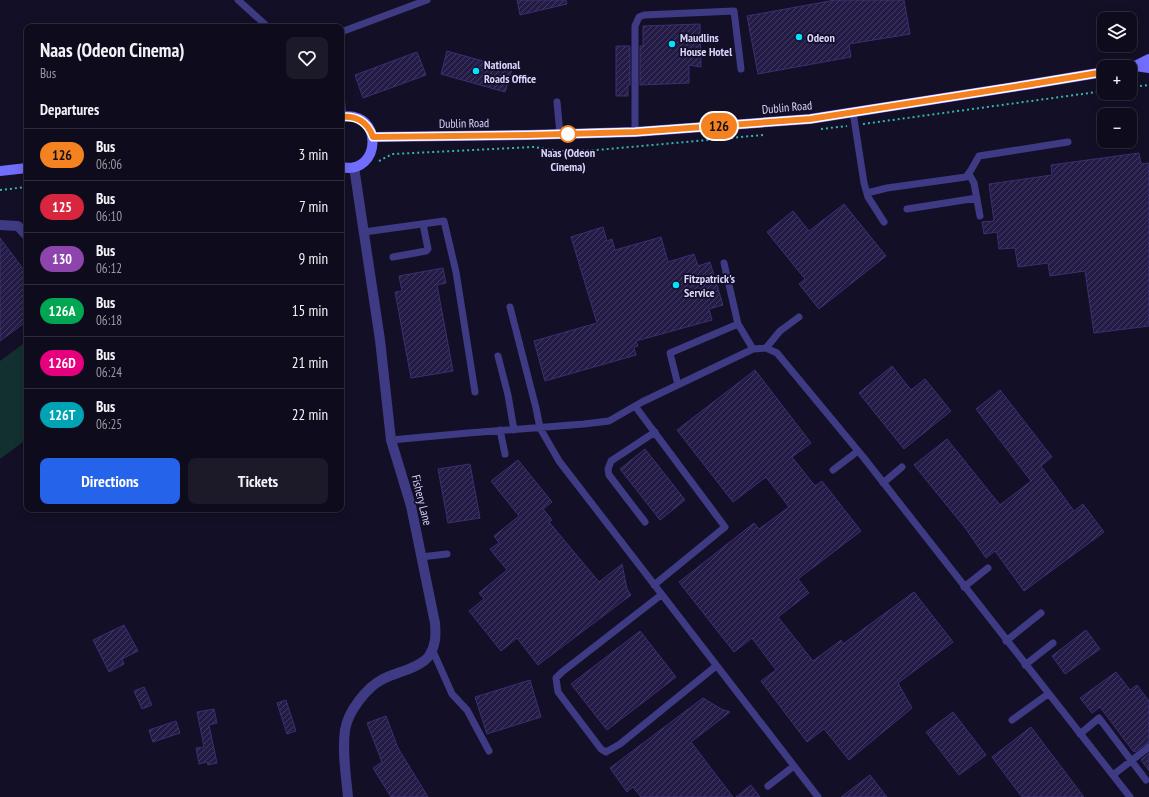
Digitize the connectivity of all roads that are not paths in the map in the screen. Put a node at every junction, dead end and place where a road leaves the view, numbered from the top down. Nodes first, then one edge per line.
1 (238, 0) edge
2 (427, 0) edge
3 (265, 24) edge
4 (344, 31) edge
5 (1149, 59) edge
6 (1137, 65) edge
7 (1137, 67) edge
8 (1149, 68) edge
9 (741, 70) dead end
10 (1097, 73) edge
11 (557, 102) dead end
12 (853, 112) junction
13 (344, 117) edge
14 (635, 132) junction
15 (560, 134) junction
16 (373, 137) junction
17 (1068, 142) dead end
18 (344, 167) edge
19 (354, 167) junction
20 (24, 168) edge
21 (0, 171) edge
22 (969, 174) junction
23 (867, 193) junction
24 (977, 198) junction
25 (907, 209) dead end
26 (980, 216) dead end
27 (884, 222) dead end
28 (423, 224) junction
29 (0, 225) edge
30 (364, 232) junction
31 (24, 233) edge
32 (393, 257) dead end
33 (724, 263) dead end
34 (510, 307) dead end
35 (799, 317) dead end
36 (738, 324) junction
37 (766, 348) junction
38 (753, 349) junction
39 (498, 356) dead end
40 (678, 385) junction
41 (475, 392) dead end
42 (635, 406) junction
43 (540, 428) junction
44 (500, 430) junction
45 (514, 430) junction
46 (655, 432) junction
47 (392, 440) junction
48 (858, 451) junction
49 (505, 454) dead end
50 (902, 467) dead end
51 (833, 470) dead end
52 (883, 482) junction
53 (645, 522) dead end
54 (447, 554) dead end
55 (422, 557) junction
56 (988, 568) dead end
57 (654, 585) junction
58 (964, 587) junction
59 (662, 595) junction
60 (1041, 613) dead end
61 (1006, 641) junction
62 (1053, 643) dead end
63 (432, 649) junction
64 (1025, 664) junction
65 (716, 666) junction
66 (1048, 694) junction
67 (1012, 720) dead end
68 (1080, 734) junction
69 (1149, 747) edge
70 (489, 751) dead end
71 (1131, 761) junction
72 (794, 766) junction
73 (1113, 775) junction
74 (1146, 780) dead end
75 (768, 786) dead end
76 (348, 797) edge
77 (818, 797) edge
78 (1130, 797) edge

1 - 3 lane
2 - 4 lane
5 - 6 main road
7 - 8 main road
9 - 14 lane
10 - 12 main road, Dublin Road
11 - 15 lane
12 - 14 main road, Dublin Road
12 - 23 lane
13 - 16 main road
14 - 15 main road, Dublin Road
15 - 16 main road, Dublin Road
16 - 19 main road
17 - 22 lane
18 - 19 main road
19 - 30 street, Fishery Lane
20 - 21 main road
22 - 23 lane
22 - 24 lane
23 - 27 lane
24 - 25 lane
24 - 26 lane
28 - 30 lane
28 - 32 lane
28 - 41 lane
29 - 31 street
30 - 47 street, Fishery Lane
33 - 36 lane
34 - 43 lane
35 - 37 lane
36 - 38 lane
36 - 40 lane
37 - 38 lane
37 - 48 lane
38 - 40 lane
39 - 45 lane
40 - 42 lane
42 - 43 lane
42 - 46 lane
43 - 45 lane
43 - 57 lane
44 - 45 lane
44 - 47 lane
44 - 49 lane
46 - 53 lane
46 - 57 lane
47 - 55 street, Fishery Lane
48 - 51 lane
48 - 52 lane
50 - 52 lane
52 - 58 lane
54 - 55 lane
55 - 63 street, Fishery Lane
56 - 58 lane
57 - 59 lane
58 - 61 lane
59 - 65 lane
59 - 65 lane
60 - 61 lane
61 - 64 lane
62 - 64 lane
63 - 70 lane
63 - 76 street
64 - 66 lane
65 - 72 lane
66 - 67 lane
66 - 68 lane
68 - 71 lane
68 - 73 lane
69 - 71 lane
71 - 73 lane
71 - 74 lane
72 - 75 lane
72 - 77 lane
73 - 78 lane

